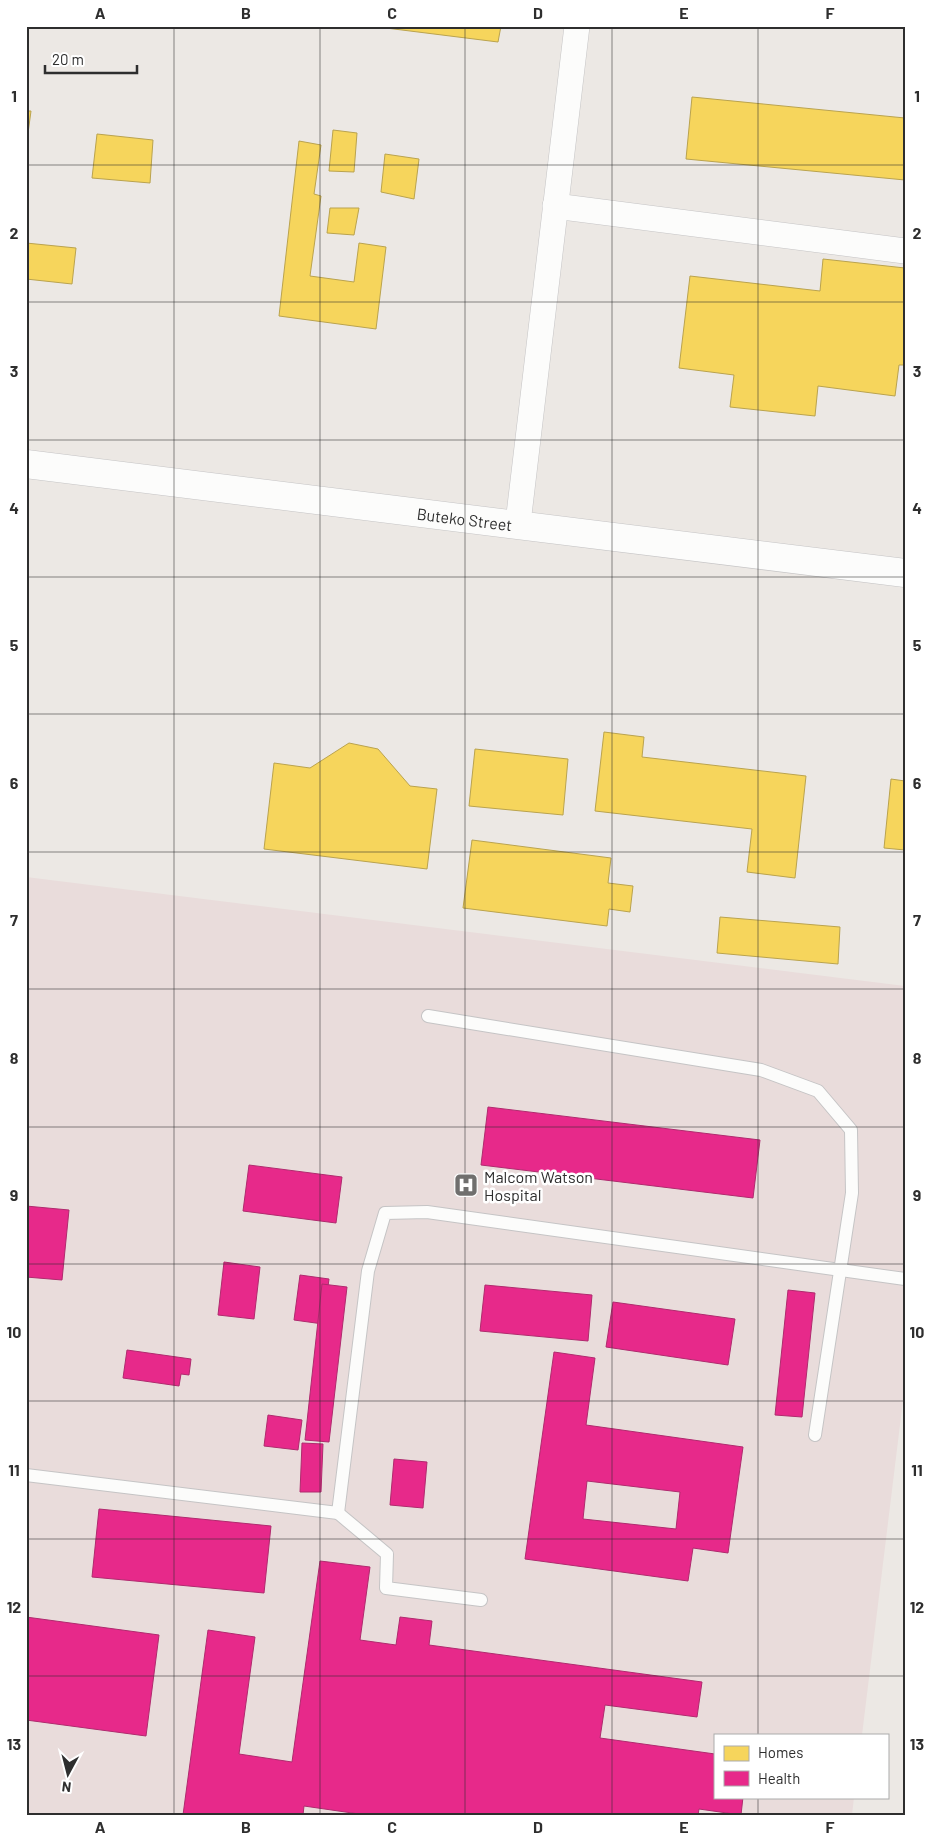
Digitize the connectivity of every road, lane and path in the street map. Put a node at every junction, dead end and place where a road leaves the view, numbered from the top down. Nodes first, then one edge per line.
1 (577, 26) edge
2 (555, 206) junction
3 (905, 251) edge
4 (26, 464) edge
5 (518, 523) junction
6 (905, 572) edge
7 (428, 1016) dead end
8 (842, 1270) junction
9 (905, 1278) edge
10 (815, 1436) dead end
11 (26, 1475) edge
12 (338, 1513) junction
13 (481, 1600) dead end

1 - 2 street
2 - 3 street
2 - 5 street
4 - 5 street, Buteko Street
5 - 6 street, Buteko Street
7 - 8 lane
8 - 9 lane
8 - 10 lane
8 - 12 lane
11 - 12 lane
12 - 13 lane

